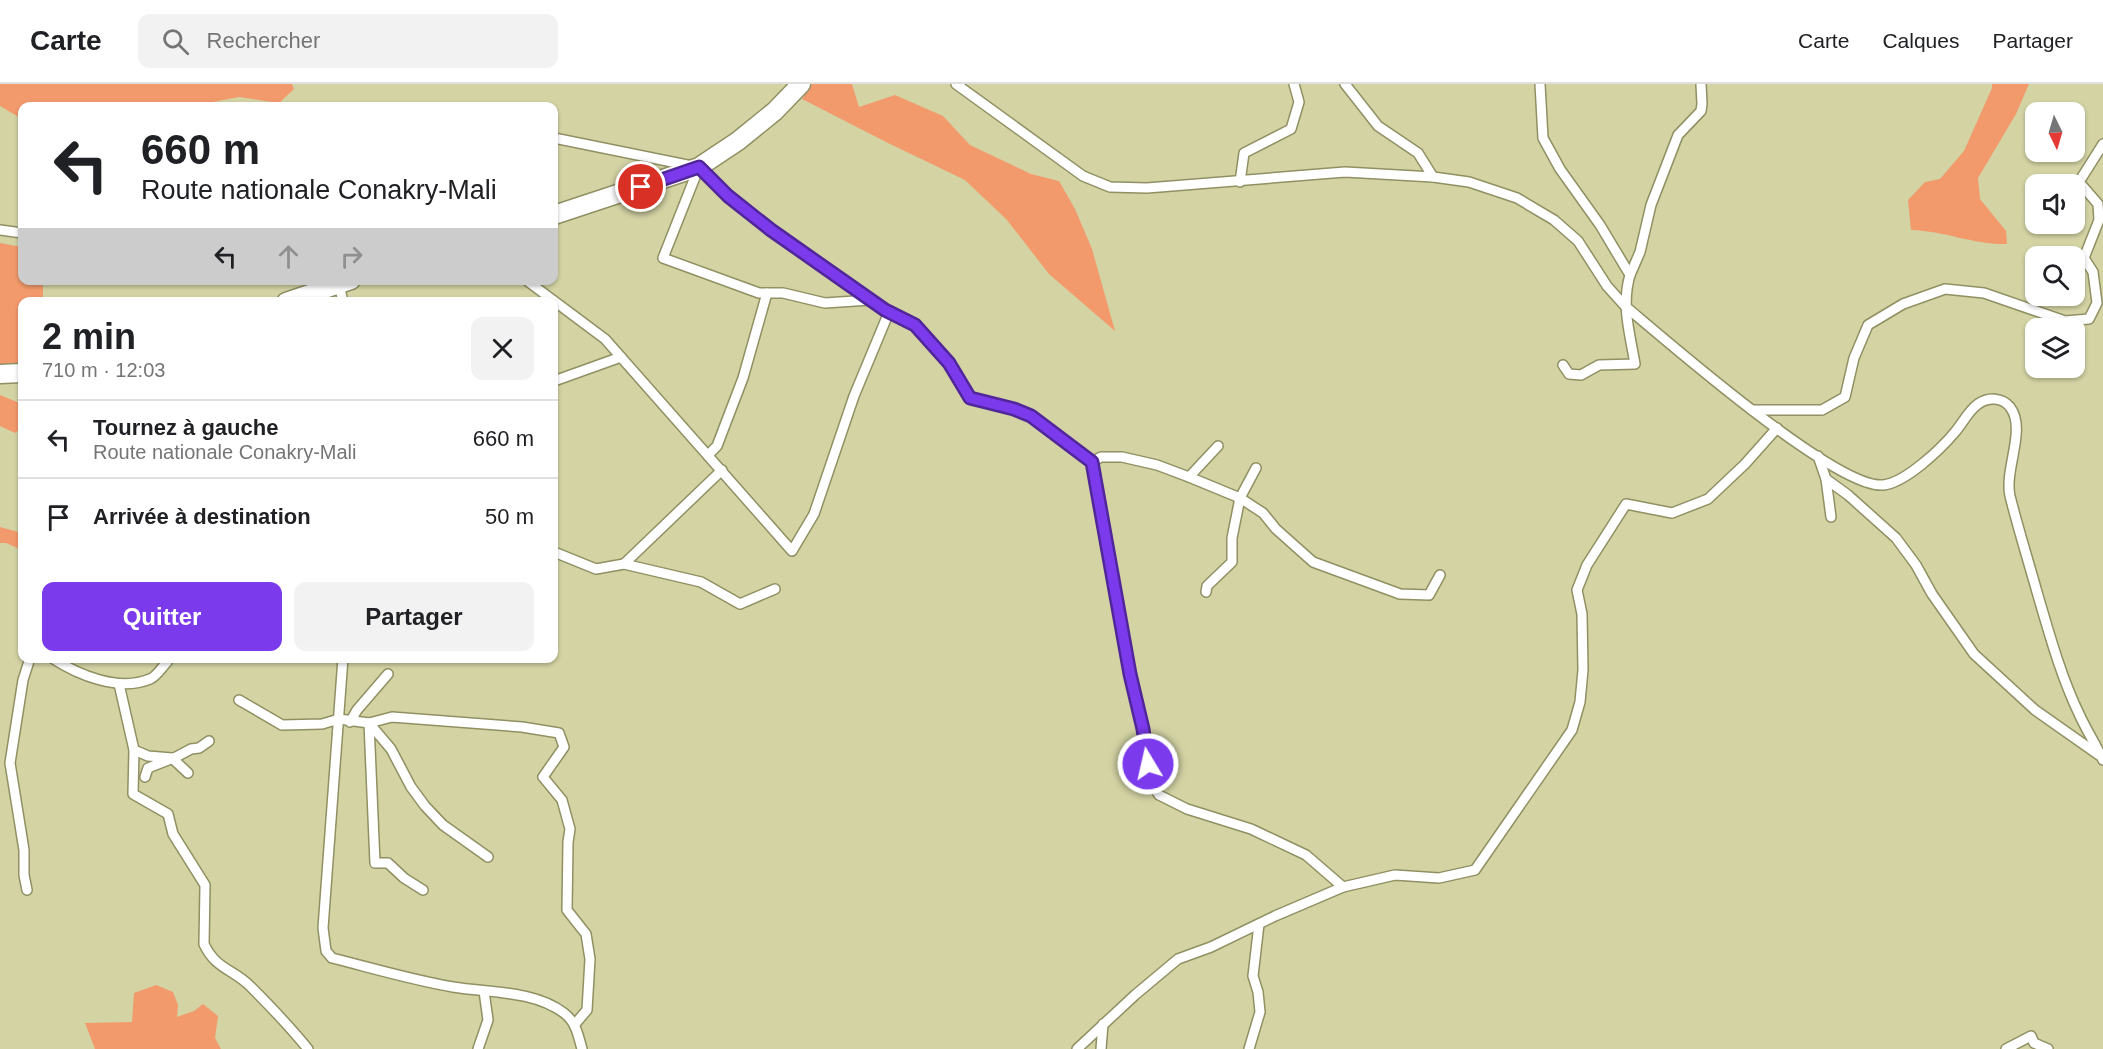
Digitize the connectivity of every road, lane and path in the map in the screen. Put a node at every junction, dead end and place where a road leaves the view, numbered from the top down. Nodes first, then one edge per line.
1 (801, 84) edge
2 (956, 84) edge
3 (1294, 84) edge
4 (1345, 84) edge
5 (1539, 84) edge
6 (1701, 84) edge
7 (558, 139) edge
8 (2103, 144) edge
9 (699, 167) junction
10 (1432, 177) junction
11 (1240, 182) junction
12 (558, 215) edge
13 (0, 230) edge
14 (18, 232) edge
15 (1630, 275) junction
16 (533, 285) edge
17 (345, 289) edge
18 (767, 293) junction
19 (309, 297) edge
20 (549, 297) edge
21 (870, 300) junction
22 (558, 304) edge
23 (1625, 306) junction
24 (889, 312) junction
25 (621, 357) junction
26 (1563, 365) dead end
27 (18, 373) edge
28 (0, 374) edge
29 (558, 380) edge
30 (1752, 410) junction
31 (1777, 428) junction
32 (1218, 446) dead end
33 (708, 455) junction
34 (1818, 456) junction
35 (1092, 462) junction
36 (1256, 468) dead end
37 (722, 470) junction
38 (1189, 477) junction
39 (1826, 479) junction
40 (1240, 498) junction
41 (1831, 517) dead end
42 (558, 554) edge
43 (624, 564) junction
44 (1440, 575) dead end
45 (775, 589) dead end
46 (1206, 591) dead end
47 (28, 663) edge
48 (60, 663) edge
49 (166, 663) edge
50 (343, 663) edge
51 (388, 674) dead end
52 (119, 684) junction
53 (239, 700) dead end
54 (339, 719) junction
55 (350, 722) junction
56 (369, 723) junction
57 (209, 741) dead end
58 (134, 750) junction
59 (172, 758) junction
60 (2102, 758) edge
61 (188, 773) dead end
62 (145, 777) dead end
63 (488, 857) dead end
64 (1343, 887) junction
65 (27, 890) dead end
66 (423, 890) dead end
67 (1259, 924) junction
68 (484, 991) junction
69 (575, 1024) junction
70 (1103, 1024) junction
71 (2043, 1048) edge
72 (308, 1049) edge
73 (478, 1049) edge
74 (582, 1049) edge
75 (1077, 1049) edge
76 (1101, 1049) edge
77 (1249, 1049) edge
78 (2006, 1049) edge

1 - 9 highway
2 - 11 street
3 - 11 street
4 - 10 street
5 - 15 street
6 - 15 street
7 - 9 street
8 - 30 street
9 - 12 highway
9 - 18 street
9 - 21 street
10 - 11 street
10 - 23 street
13 - 14 street
15 - 23 street
16 - 20 street
17 - 19 highway
18 - 21 street
18 - 33 street
21 - 24 street
22 - 25 street
23 - 26 street
23 - 30 street
24 - 35 street
24 - 37 street
25 - 29 street
25 - 33 street
27 - 28 highway
30 - 31 street
31 - 34 street
31 - 64 street
32 - 38 street
33 - 37 street
34 - 39 street
34 - 60 street
35 - 38 street
35 - 64 street
36 - 40 street
37 - 43 street
38 - 40 street
39 - 41 street
39 - 60 street
40 - 44 street
40 - 46 street
42 - 43 street
43 - 45 street
47 - 65 street
48 - 52 street
49 - 52 street
50 - 54 street
51 - 55 street
52 - 58 street
53 - 54 street
54 - 55 street
54 - 68 street
55 - 56 street
56 - 63 street
56 - 66 street
56 - 69 street
57 - 59 street
58 - 59 street
58 - 72 street
59 - 61 street
59 - 62 street
64 - 67 street
67 - 70 street
67 - 77 street
68 - 69 street
68 - 73 street
69 - 74 street
70 - 75 street
70 - 76 street
71 - 78 street

